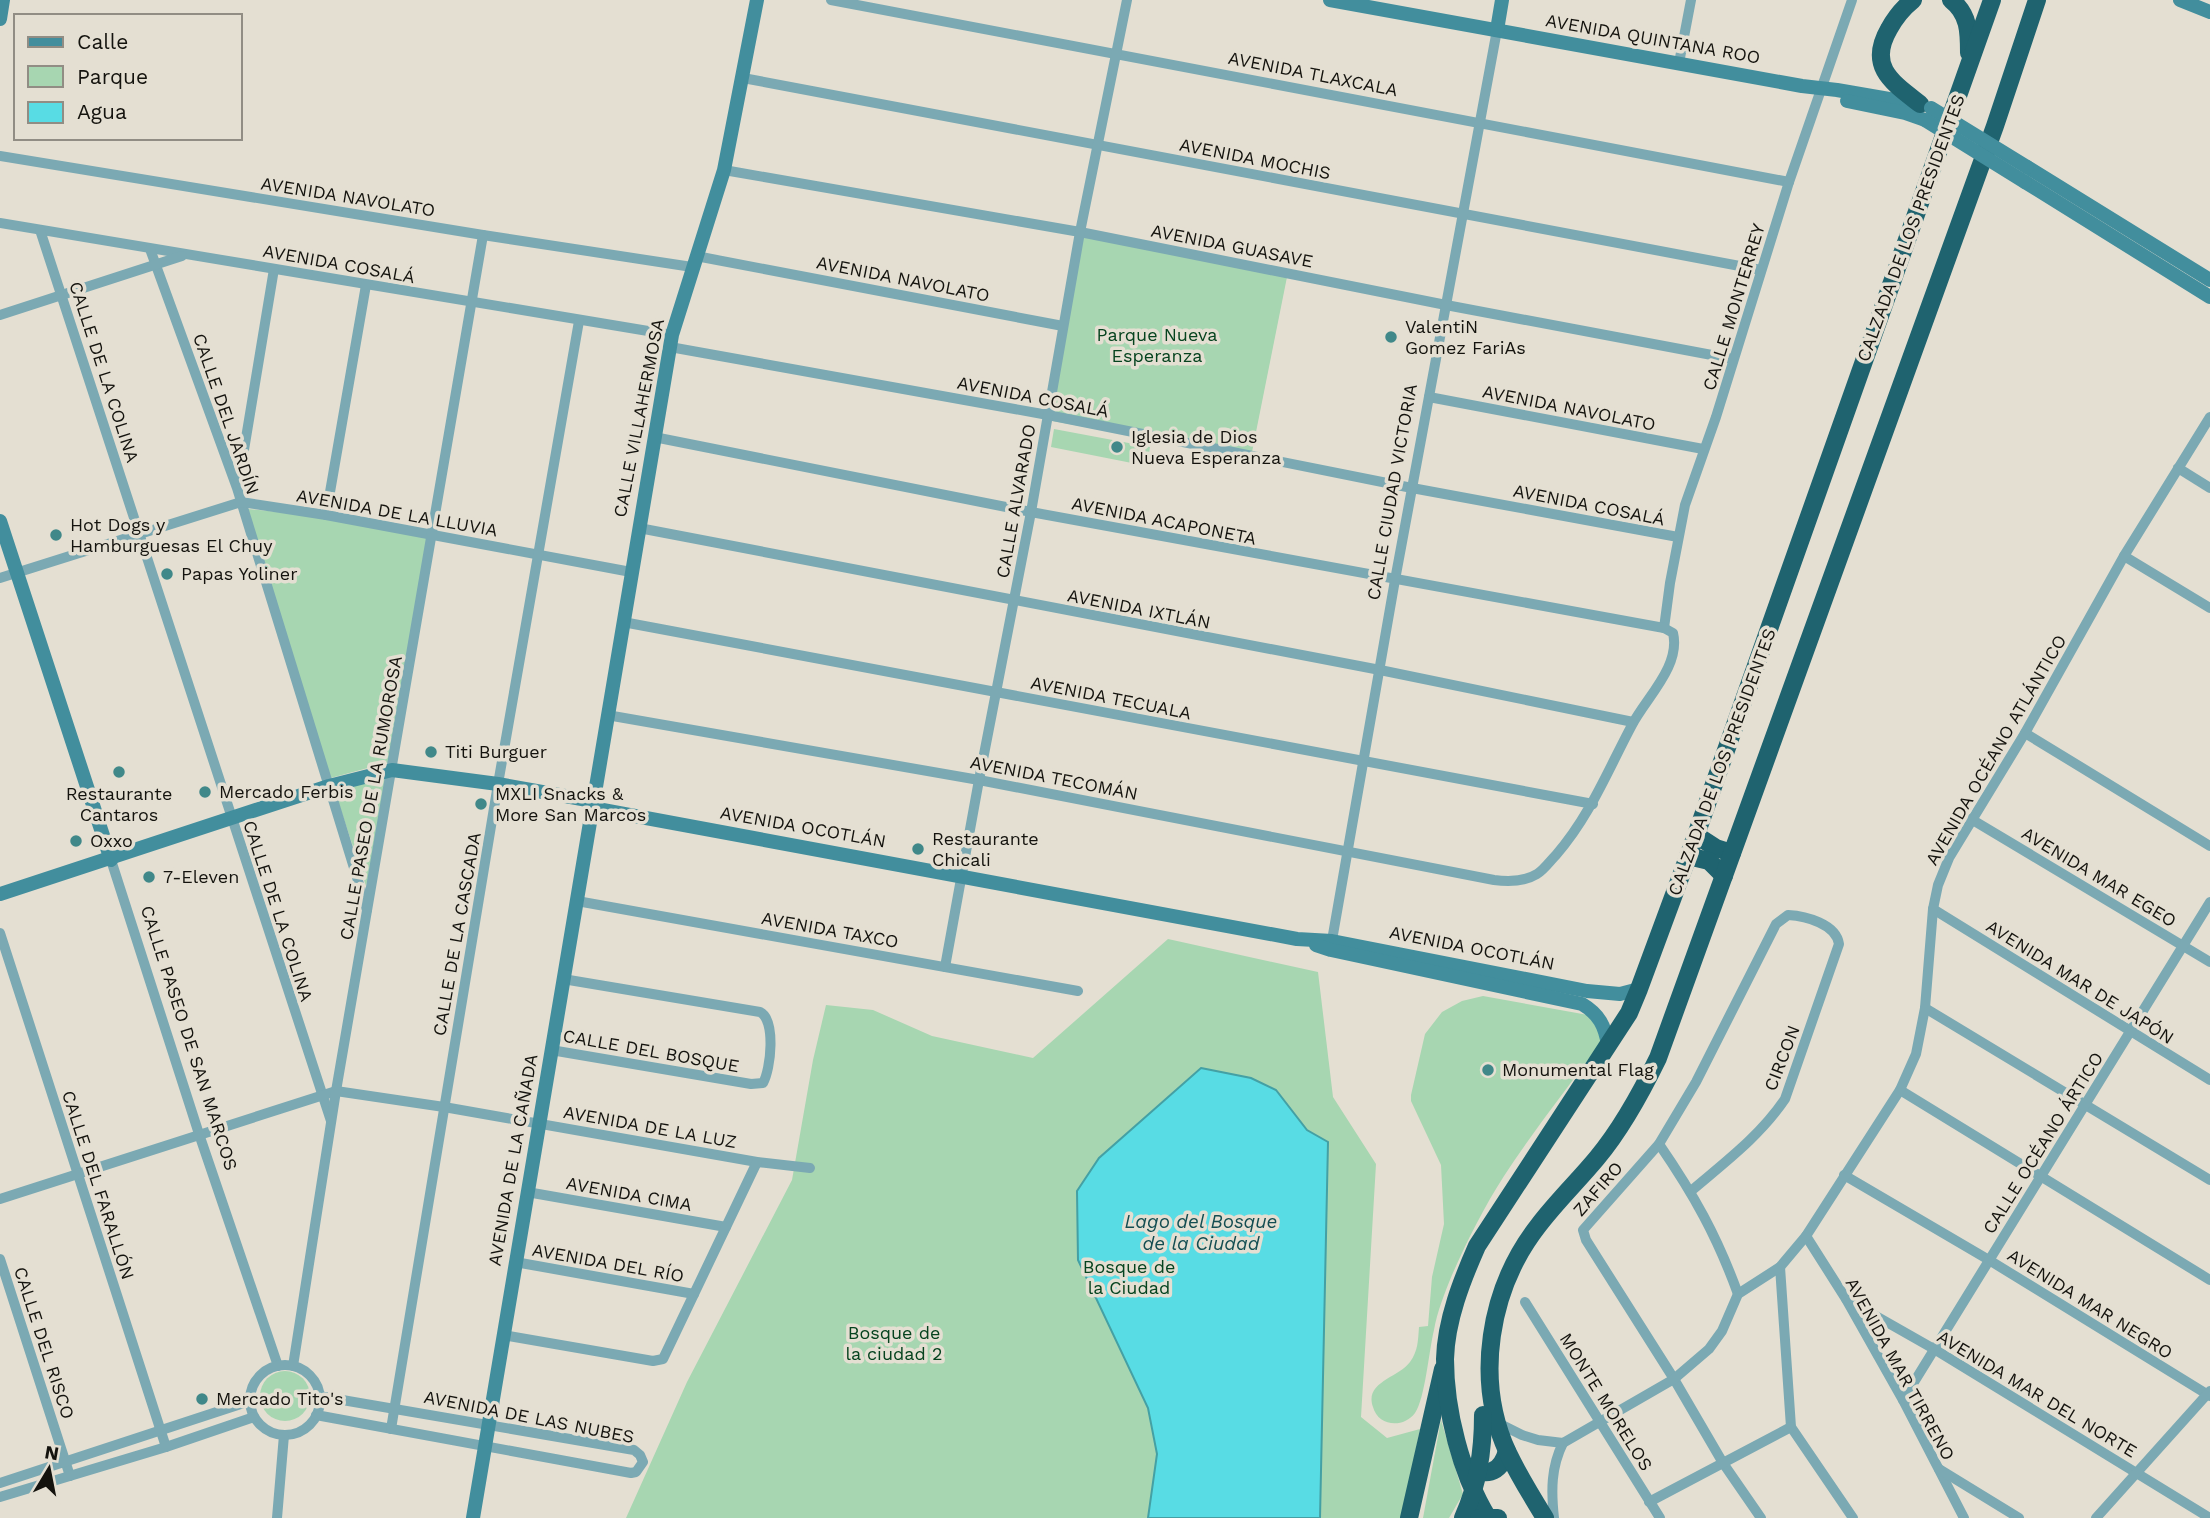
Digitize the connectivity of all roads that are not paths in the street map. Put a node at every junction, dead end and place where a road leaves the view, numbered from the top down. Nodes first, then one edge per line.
1 (4, 0) edge
2 (757, 0) edge
3 (831, 0) edge
4 (1127, 0) edge
5 (1331, 0) edge
6 (1502, 0) edge
7 (1691, 0) edge
8 (1852, 0) edge
9 (1913, 0) edge
10 (1951, 0) edge
11 (1992, 0) edge
12 (2037, 0) edge
13 (2180, 0) edge
14 (2210, 12) edge
15 (0, 19) edge
16 (1497, 30) junction
17 (1116, 53) junction
18 (1679, 63) junction
19 (1969, 65) junction
20 (743, 78) junction
21 (1822, 91) junction
22 (1925, 111) junction
23 (1479, 122) junction
24 (1098, 146) junction
25 (0, 156) edge
26 (724, 170) junction
27 (2026, 175) junction
28 (1789, 182) junction
29 (1462, 214) junction
30 (0, 223) edge
31 (40, 230) junction
32 (1080, 232) junction
33 (483, 235) junction
34 (150, 249) junction
35 (186, 255) junction
36 (694, 262) junction
37 (156, 264) junction
38 (274, 269) junction
39 (1761, 270) junction
40 (2210, 280) edge
41 (366, 285) junction
42 (62, 293) junction
43 (2210, 297) edge
44 (473, 303) junction
45 (1446, 305) junction
46 (0, 315) edge
47 (579, 321) junction
48 (1063, 326) junction
49 (671, 341) junction
50 (1733, 359) junction
51 (1429, 397) junction
52 (1048, 415) junction
53 (2210, 417) edge
54 (654, 437) junction
55 (1703, 449) junction
56 (2178, 468) junction
57 (237, 488) junction
58 (1412, 488) junction
59 (2210, 488) edge
60 (241, 502) junction
61 (1031, 512) junction
62 (326, 515) junction
63 (0, 521) edge
64 (639, 528) junction
65 (139, 533) junction
66 (431, 535) junction
67 (1678, 537) junction
68 (540, 553) junction
69 (2124, 556) junction
70 (631, 572) junction
71 (16, 573) junction
72 (0, 578) edge
73 (1395, 580) junction
74 (1014, 601) junction
75 (2210, 608) edge
76 (623, 622) junction
77 (1667, 629) junction
78 (1380, 670) junction
79 (996, 692) junction
80 (607, 715) junction
81 (1633, 722) junction
82 (2025, 733) junction
83 (1363, 761) junction
84 (392, 770) junction
85 (979, 780) junction
86 (498, 784) junction
87 (329, 786) junction
88 (1593, 804) junction
89 (592, 805) junction
90 (232, 819) junction
91 (1971, 819) junction
92 (1696, 835) junction
93 (2210, 846) edge
94 (1347, 850) junction
95 (1732, 853) junction
96 (1688, 856) junction
97 (111, 860) junction
98 (962, 876) junction
99 (1724, 876) junction
100 (1494, 880) joint
101 (0, 894) edge
102 (577, 901) junction
103 (2210, 902) edge
104 (1933, 909) junction
105 (368, 913) junction
106 (1788, 915) joint
107 (0, 933) edge
108 (1331, 946) junction
109 (2183, 946) junction
110 (2210, 962) edge
111 (945, 967) junction
112 (564, 979) junction
113 (1639, 989) junction
114 (1078, 991) dead end
115 (1925, 1007) junction
116 (2130, 1032) junction
117 (1608, 1045) junction
118 (551, 1050) junction
119 (2210, 1080) edge
120 (1900, 1090) junction
121 (336, 1091) junction
122 (322, 1096) junction
123 (2085, 1104) junction
124 (444, 1107) junction
125 (331, 1123) junction
126 (538, 1123) junction
127 (199, 1134) junction
128 (1659, 1144) junction
129 (757, 1162) junction
130 (810, 1168) dead end
131 (78, 1173) junction
132 (1844, 1175) junction
133 (2041, 1177) junction
134 (2210, 1180) edge
135 (1691, 1191) junction
136 (527, 1192) junction
137 (0, 1199) edge
138 (726, 1227) junction
139 (1806, 1236) junction
140 (0, 1259) edge
141 (1989, 1260) junction
142 (515, 1262) junction
143 (1780, 1267) junction
144 (2210, 1280) edge
145 (694, 1294) junction
146 (1738, 1294) junction
147 (1846, 1299) junction
148 (1525, 1302) dead end
149 (503, 1335) junction
150 (1934, 1349) junction
151 (1445, 1359) junction
152 (278, 1366) junction
153 (293, 1366) junction
154 (1674, 1380) junction
155 (2209, 1394) edge
156 (320, 1396) junction
157 (1903, 1400) junction
158 (250, 1401) junction
159 (394, 1408) junction
160 (316, 1415) junction
161 (254, 1417) junction
162 (1491, 1419) junction
163 (1600, 1422) junction
164 (488, 1424) junction
165 (1791, 1427) junction
166 (160, 1429) junction
167 (391, 1429) junction
168 (284, 1435) junction
169 (1563, 1443) junction
170 (484, 1446) junction
171 (166, 1447) junction
172 (1507, 1451) junction
173 (65, 1460) junction
174 (1462, 1463) junction
175 (1723, 1463) junction
176 (1936, 1467) junction
177 (2138, 1473) junction
178 (70, 1476) junction
179 (0, 1483) edge
180 (0, 1497) edge
181 (1649, 1502) junction
182 (1478, 1509) edge
183 (277, 1518) edge
184 (473, 1518) edge
185 (1409, 1518) edge
186 (1463, 1518) edge
187 (1488, 1518) edge
188 (1498, 1518) edge
189 (1545, 1518) edge
190 (1554, 1518) edge
191 (1660, 1518) edge
192 (1761, 1518) edge
193 (1853, 1518) edge
194 (1964, 1518) edge
195 (2020, 1518) edge
196 (2096, 1518) edge
197 (2210, 1518) edge

1 - 15 main road
2 - 20 main road, CALLE VILLAHERMOSA
3 - 17 street, AVENIDA TLAXCALA
4 - 17 street, CALLE ALVARADO
5 - 16 main road, AVENIDA QUINTANA ROO
6 - 16 main road, CALLE CIUDAD VICTORIA
7 - 18 street
8 - 21 street, CALLE MONTERREY
9 - 22 highway
10 - 19 highway
11 - 19 highway, CALZADA DE LOS PRESIDENTES
12 - 95 highway
13 - 14 main road
16 - 18 main road, AVENIDA QUINTANA ROO
16 - 23 street, CALLE CIUDAD VICTORIA
17 - 23 street, AVENIDA TLAXCALA
17 - 24 street, CALLE ALVARADO
18 - 21 main road, AVENIDA QUINTANA ROO
19 - 92 highway, CALZADA DE LOS PRESIDENTES
20 - 24 street, AVENIDA MOCHIS
20 - 26 main road, CALLE VILLAHERMOSA
21 - 22 main road, AVENIDA QUINTANA ROO
21 - 28 street, CALLE MONTERREY
22 - 27 main road, AVENIDA QUINTANA ROO, bridge
23 - 28 street, AVENIDA TLAXCALA
23 - 29 street, CALLE CIUDAD VICTORIA
24 - 29 street, AVENIDA MOCHIS
24 - 32 street, CALLE ALVARADO
25 - 33 street, AVENIDA NAVOLATO
26 - 32 street, AVENIDA GUASAVE
26 - 36 main road, CALLE VILLAHERMOSA
27 - 40 main road
27 - 43 main road
28 - 39 street, CALLE MONTERREY
29 - 39 street, AVENIDA MOCHIS
29 - 45 street, CALLE CIUDAD VICTORIA
30 - 31 street, AVENIDA COSALÁ
31 - 34 street, AVENIDA COSALÁ
31 - 42 street, CALLE DE LA COLINA
32 - 45 street, AVENIDA GUASAVE
32 - 48 street, CALLE ALVARADO
33 - 36 street, AVENIDA NAVOLATO
33 - 44 street, CALLE PASEO DE LA RUMOROSA
34 - 35 street, AVENIDA COSALÁ
34 - 37 street, CALLE DEL JARDÍN
35 - 37 street
35 - 38 street, AVENIDA COSALÁ
36 - 48 street, AVENIDA NAVOLATO
36 - 49 main road, CALLE VILLAHERMOSA
37 - 42 street
37 - 57 street, CALLE DEL JARDÍN
38 - 41 street, AVENIDA COSALÁ
38 - 57 street
39 - 50 street, CALLE MONTERREY
41 - 44 street, AVENIDA COSALÁ
41 - 62 street
42 - 46 street
42 - 65 street, CALLE DE LA COLINA
44 - 47 street, AVENIDA COSALÁ
44 - 66 street, CALLE PASEO DE LA RUMOROSA
45 - 50 street, AVENIDA GUASAVE
45 - 51 street, CALLE CIUDAD VICTORIA
47 - 49 street, AVENIDA COSALÁ
47 - 68 street, CALLE DE LA CASCADA
48 - 52 street, CALLE ALVARADO
49 - 52 street, AVENIDA COSALÁ
49 - 54 main road, CALLE VILLAHERMOSA
50 - 55 street, CALLE MONTERREY
51 - 55 street, AVENIDA NAVOLATO
51 - 58 street, CALLE CIUDAD VICTORIA
52 - 58 street, AVENIDA COSALÁ
52 - 61 street, CALLE ALVARADO
53 - 56 street, AVENIDA OCÉANO ATLÁNTICO
54 - 61 street, AVENIDA ACAPONETA
54 - 64 main road, CALLE VILLAHERMOSA
55 - 67 street, CALLE MONTERREY
56 - 59 street
56 - 69 street, AVENIDA OCÉANO ATLÁNTICO
57 - 60 street, CALLE DEL JARDÍN
58 - 67 street, AVENIDA COSALÁ
58 - 73 street, CALLE CIUDAD VICTORIA
60 - 62 street, AVENIDA DE LA LLUVIA
60 - 65 street, AVENIDA DE LA LLUVIA
60 - 87 street, CALLE DEL JARDÍN
61 - 73 street, AVENIDA ACAPONETA
61 - 74 street, CALLE ALVARADO
62 - 66 street, AVENIDA DE LA LLUVIA
63 - 71 main road, CALLE PASEO DE SAN MARCOS
64 - 70 main road, CALLE VILLAHERMOSA
64 - 74 street, AVENIDA IXTLÁN
65 - 71 street, AVENIDA DE LA LLUVIA
65 - 90 street, CALLE DE LA COLINA
66 - 68 street, AVENIDA DE LA LLUVIA
66 - 84 street, CALLE PASEO DE LA RUMOROSA
67 - 77 street, CALLE MONTERREY
68 - 70 street, AVENIDA DE LA LLUVIA
68 - 86 street, CALLE DE LA CASCADA
69 - 75 street
69 - 82 street, AVENIDA OCÉANO ATLÁNTICO
70 - 76 main road, CALLE VILLAHERMOSA
71 - 72 street, AVENIDA DE LA LLUVIA
71 - 97 main road, CALLE PASEO DE SAN MARCOS
73 - 77 street, AVENIDA ACAPONETA
73 - 78 street, CALLE CIUDAD VICTORIA
74 - 78 street, AVENIDA IXTLÁN
74 - 79 street, CALLE ALVARADO
76 - 79 street, AVENIDA TECUALA
76 - 80 main road, CALLE VILLAHERMOSA
77 - 81 street, CALLE MONTERREY
78 - 81 street, AVENIDA IXTLÁN
78 - 83 street, CALLE CIUDAD VICTORIA
79 - 83 street, AVENIDA TECUALA
79 - 85 street, CALLE ALVARADO
80 - 85 street, AVENIDA TECOMÁN
80 - 89 main road, CALLE VILLAHERMOSA
81 - 88 street, CALLE MONTERREY
82 - 91 street, AVENIDA OCÉANO ATLÁNTICO
82 - 93 street
83 - 88 street, AVENIDA TECUALA
83 - 94 street, CALLE CIUDAD VICTORIA
84 - 86 main road, AVENIDA OCOTLÁN
84 - 87 main road, AVENIDA OCOTLÁN
84 - 105 street, CALLE PASEO DE LA RUMOROSA
85 - 94 street, AVENIDA TECOMÁN
85 - 98 street, CALLE ALVARADO
86 - 89 main road, AVENIDA OCOTLÁN
86 - 124 street, CALLE DE LA CASCADA
87 - 90 main road, AVENIDA OCOTLÁN
87 - 105 street, CALLE DEL JARDÍN
88 - 100 street, CALLE MONTERREY
89 - 98 main road, AVENIDA OCOTLÁN
89 - 102 main road, AVENIDA DE LA CAÑADA
90 - 97 main road, AVENIDA OCOTLÁN
90 - 122 street, CALLE DE LA COLINA
91 - 104 street, AVENIDA OCÉANO ATLÁNTICO
91 - 109 street, AVENIDA MAR EGEO
92 - 95 highway
92 - 96 highway, CALZADA DE LOS PRESIDENTES
94 - 100 street, AVENIDA TECOMÁN
94 - 108 street, CALLE CIUDAD VICTORIA
95 - 99 highway
96 - 99 highway
96 - 113 highway, CALZADA DE LOS PRESIDENTES
97 - 101 main road, AVENIDA OCOTLÁN
97 - 127 street, CALLE PASEO DE SAN MARCOS
98 - 108 main road, AVENIDA OCOTLÁN
98 - 111 street, CALLE ALVARADO
99 - 162 highway
102 - 111 street, AVENIDA TAXCO
102 - 112 main road, AVENIDA DE LA CAÑADA
103 - 109 street, CALLE OCÉANO ÁRTICO
104 - 115 street, AVENIDA OCÉANO ATLÁNTICO
104 - 116 street, AVENIDA MAR DE JAPÓN
105 - 121 street, CALLE PASEO DE LA RUMOROSA
106 - 128 street, ZAFIRO
106 - 135 street, CIRCON
107 - 131 street, CALLE DEL FARALLÓN
108 - 113 main road, AVENIDA OCOTLÁN
108 - 117 main road, AVENIDA OCOTLÁN
109 - 110 street, AVENIDA MAR EGEO
109 - 116 street, CALLE OCÉANO ÁRTICO
111 - 114 street, AVENIDA TAXCO
112 - 118 main road, AVENIDA DE LA CAÑADA
112 - 118 street, CALLE DEL BOSQUE
113 - 117 highway, CALZADA DE LOS PRESIDENTES
115 - 120 street, AVENIDA OCÉANO ATLÁNTICO
115 - 123 street
116 - 119 street, AVENIDA MAR DE JAPÓN
116 - 123 street, CALLE OCÉANO ÁRTICO
117 - 151 highway, CALZADA DE LOS PRESIDENTES
118 - 126 main road, AVENIDA DE LA CAÑADA
120 - 132 street, AVENIDA OCÉANO ATLÁNTICO
120 - 133 street
121 - 122 street, AVENIDA DE LA LUZ
121 - 124 street, AVENIDA DE LA LUZ
121 - 125 street, CALLE PASEO DE LA RUMOROSA
122 - 125 street, CALLE DE LA COLINA
122 - 127 street, AVENIDA DE LA LUZ
123 - 133 street, CALLE OCÉANO ÁRTICO
123 - 134 street
124 - 126 street, AVENIDA DE LA LUZ
124 - 159 street, CALLE DE LA CASCADA
125 - 153 street, CALLE PASEO DE LA RUMOROSA
126 - 129 street, AVENIDA DE LA LUZ
126 - 136 main road, AVENIDA DE LA CAÑADA
127 - 131 street, AVENIDA DE LA LUZ
127 - 152 street, CALLE PASEO DE SAN MARCOS
128 - 135 street
128 - 154 street, ZAFIRO
129 - 130 street, AVENIDA DE LA LUZ
129 - 138 street
131 - 137 street, AVENIDA DE LA LUZ
131 - 166 street, CALLE DEL FARALLÓN
132 - 139 street, AVENIDA OCÉANO ATLÁNTICO
132 - 141 street, AVENIDA MAR NEGRO
133 - 141 street, CALLE OCÉANO ÁRTICO
133 - 144 street
135 - 146 street
136 - 138 street, AVENIDA CIMA
136 - 142 main road, AVENIDA DE LA CAÑADA
138 - 145 street
139 - 143 street, AVENIDA OCÉANO ATLÁNTICO
139 - 147 street, AVENIDA MAR TIRRENO
140 - 173 street, CALLE DEL RISCO
141 - 150 street, CALLE OCÉANO ÁRTICO
141 - 155 street, AVENIDA MAR NEGRO
142 - 145 street, AVENIDA DEL RÍO
142 - 149 main road, AVENIDA DE LA CAÑADA
143 - 146 street, AVENIDA OCÉANO ATLÁNTICO
143 - 165 street
145 - 149 street
146 - 154 street
147 - 150 street, AVENIDA MAR DEL NORTE
147 - 157 street, AVENIDA MAR TIRRENO
148 - 163 street, MONTE MORELOS
149 - 164 main road, AVENIDA DE LA CAÑADA
150 - 157 street, CALLE OCÉANO ÁRTICO
150 - 177 street, AVENIDA MAR DEL NORTE
151 - 174 highway, CALZADA DE LOS PRESIDENTES
151 - 185 highway
152 - 153 street
152 - 158 street
153 - 156 street
154 - 163 street
154 - 175 street, ZAFIRO
155 - 177 street
156 - 159 street, AVENIDA DE LAS NUBES
156 - 160 street
157 - 176 street, AVENIDA MAR TIRRENO
158 - 161 street
158 - 166 street
159 - 164 street, AVENIDA DE LAS NUBES
159 - 167 street, CALLE DE LA CASCADA
160 - 167 street, AVENIDA DE LAS NUBES
160 - 168 street
161 - 168 street
161 - 171 street
162 - 169 street
162 - 172 highway
162 - 186 highway, bridge
163 - 169 street
163 - 181 street, MONTE MORELOS
164 - 170 main road, AVENIDA DE LA CAÑADA
164 - 170 street, AVENIDA DE LAS NUBES
165 - 175 street
165 - 193 street
166 - 171 street, CALLE DEL FARALLÓN
166 - 173 street
167 - 170 street, AVENIDA DE LAS NUBES
168 - 183 street
169 - 190 street
170 - 184 main road, AVENIDA DE LA CAÑADA
171 - 178 street
172 - 174 highway
172 - 189 highway
173 - 178 street, CALLE DEL RISCO
173 - 179 street
174 - 182 highway, CALZADA DE LOS PRESIDENTES
175 - 181 street
175 - 192 street, ZAFIRO
176 - 194 street, AVENIDA MAR TIRRENO
176 - 195 street
177 - 196 street
177 - 197 street, AVENIDA MAR DEL NORTE
178 - 180 street
181 - 191 street, MONTE MORELOS
182 - 187 highway, CALZADA DE LOS PRESIDENTES
182 - 188 highway, bridge

